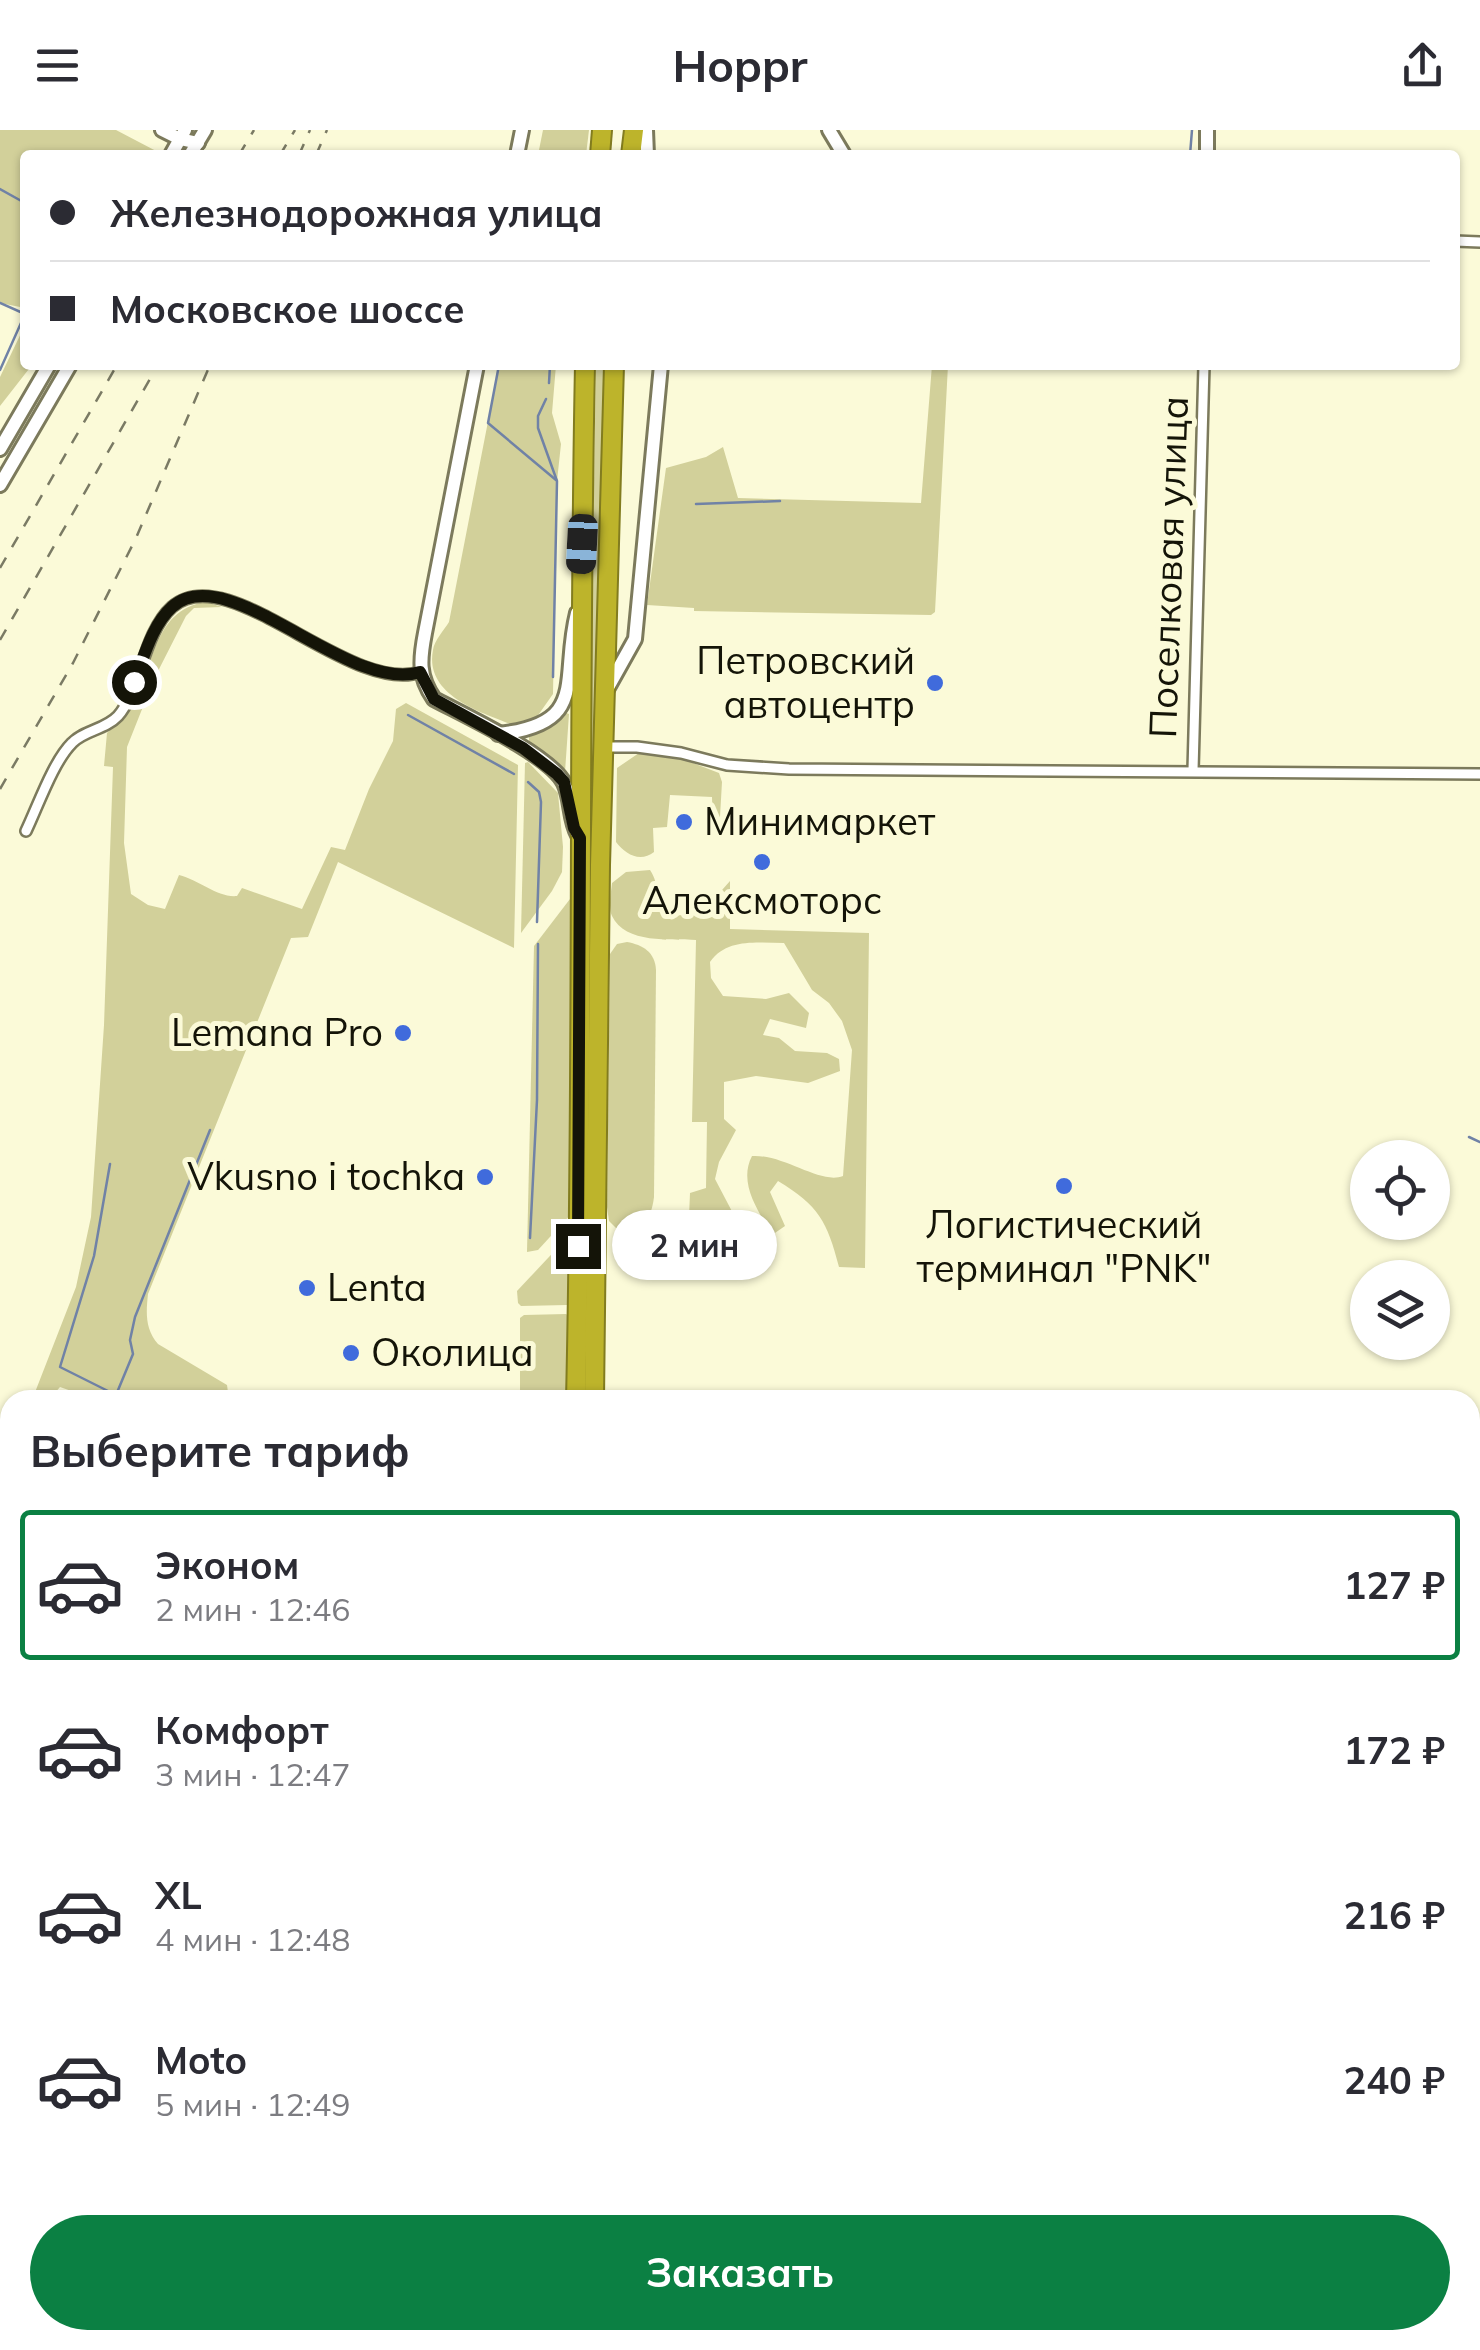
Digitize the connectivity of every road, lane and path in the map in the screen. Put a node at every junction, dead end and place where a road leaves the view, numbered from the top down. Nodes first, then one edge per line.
1 (162, 130) edge
2 (183, 133) edge
3 (198, 142) edge
4 (46, 370) edge
5 (67, 370) edge
6 (476, 370) edge
7 (585, 370) edge
8 (614, 370) edge
9 (661, 370) edge
10 (1204, 370) edge
11 (0, 449) edge
12 (0, 485) edge
13 (580, 601) junction
14 (420, 672) junction
15 (605, 694) junction
16 (498, 734) junction
17 (603, 747) junction
18 (1193, 770) junction
19 (1480, 774) edge
20 (26, 831) dead end
21 (580, 838) junction
22 (576, 1390) edge
23 (596, 1390) edge

1 - 2 street
2 - 3 street
4 - 11 street
5 - 12 street
6 - 14 street
7 - 13 highway
8 - 15 highway
9 - 15 street
10 - 18 street, Поселковая улица
13 - 16 street
13 - 21 highway
14 - 16 street
14 - 20 street
15 - 17 highway
16 - 21 street
17 - 18 street
17 - 23 highway
18 - 19 street
21 - 22 highway

